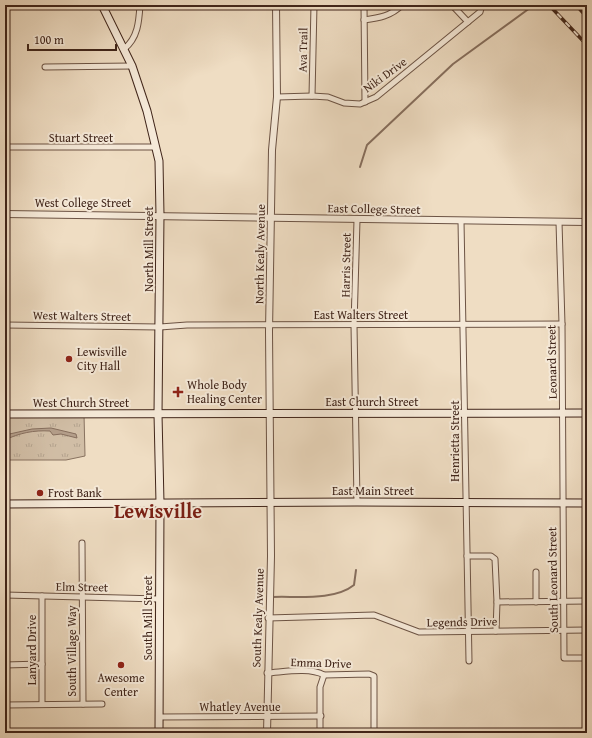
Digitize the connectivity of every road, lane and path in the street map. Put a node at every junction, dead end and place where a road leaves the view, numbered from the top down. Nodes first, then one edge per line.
1 (102, 5) edge
2 (140, 5) edge
3 (276, 5) edge
4 (314, 5) edge
5 (364, 5) edge
6 (402, 5) edge
7 (452, 5) edge
8 (482, 5) edge
9 (364, 20) junction
10 (468, 22) junction
11 (124, 48) junction
12 (45, 66) dead end
13 (132, 66) junction
14 (312, 96) junction
15 (277, 97) junction
16 (365, 102) junction
17 (5, 147) edge
18 (156, 147) junction
19 (5, 214) edge
20 (160, 215) junction
21 (272, 218) junction
22 (357, 220) junction
23 (461, 221) junction
24 (559, 222) junction
25 (587, 222) edge
26 (562, 324) junction
27 (5, 325) edge
28 (270, 325) junction
29 (354, 325) junction
30 (463, 325) junction
31 (160, 327) junction
32 (270, 413) junction
33 (465, 413) junction
34 (563, 413) junction
35 (587, 413) edge
36 (5, 414) edge
37 (158, 414) junction
38 (355, 414) junction
39 (357, 502) junction
40 (562, 502) junction
41 (160, 503) junction
42 (271, 503) junction
43 (465, 503) junction
44 (587, 503) edge
45 (5, 504) edge
46 (82, 543) dead end
47 (466, 556) junction
48 (536, 572) dead end
49 (5, 595) edge
50 (42, 596) junction
51 (82, 597) junction
52 (159, 599) junction
53 (587, 601) edge
54 (497, 602) junction
55 (536, 602) junction
56 (563, 602) junction
57 (268, 618) junction
58 (587, 630) edge
59 (496, 631) junction
60 (563, 631) junction
61 (468, 632) junction
62 (587, 658) edge
63 (469, 661) dead end
64 (42, 664) junction
65 (5, 665) edge
66 (267, 673) junction
67 (324, 675) junction
68 (42, 704) junction
69 (83, 704) junction
70 (102, 704) dead end
71 (5, 705) edge
72 (321, 716) junction
73 (159, 717) junction
74 (267, 717) junction
75 (159, 733) edge
76 (267, 733) edge
77 (320, 733) edge
78 (374, 733) edge

1 - 11 main road, North Mill Street
2 - 11 street
3 - 15 street, North Kealy Avenue
4 - 14 street, Ava Trail
5 - 9 street
6 - 9 street
7 - 10 street
8 - 10 street, Niki Drive
9 - 16 street
10 - 16 street, Niki Drive
11 - 13 main road, North Mill Street
12 - 13 street
13 - 18 main road, North Mill Street
14 - 15 street, Niki Drive
14 - 16 street, Niki Drive
15 - 21 street, North Kealy Avenue
17 - 18 street, Stuart Street
18 - 20 main road, North Mill Street
19 - 20 street, West College Street
20 - 21 street, East College Street
20 - 31 main road, North Mill Street
21 - 22 street, East College Street
21 - 28 street, North Kealy Avenue
22 - 23 street, East College Street
22 - 29 street, Harris Street
23 - 24 street, East College Street
23 - 30 street, Henrietta Street
24 - 25 street, East College Street
24 - 26 street, Leonard Street
26 - 30 street, East Walters Street
26 - 34 street, Leonard Street
27 - 31 street, West Walters Street
28 - 29 street, East Walters Street
28 - 31 street, East Walters Street
28 - 32 street, North Kealy Avenue
29 - 30 street, East Walters Street
29 - 38 street, Harris Street
30 - 33 street, Henrietta Street
31 - 37 main road, North Mill Street
32 - 37 main road, East Church Street
32 - 38 main road, East Church Street
32 - 42 street, North Kealy Avenue
33 - 34 main road, East Church Street
33 - 38 main road, East Church Street
33 - 43 street, Henrietta Street
34 - 35 main road, East Church Street
34 - 40 street, Leonard Street
36 - 37 main road, West Church Street
37 - 41 main road, North Mill Street
38 - 39 street, Harris Street
39 - 42 main road, East Main Street
39 - 43 main road, East Main Street
40 - 43 main road, East Main Street
40 - 44 main road, East Main Street
40 - 56 street, South Leonard Street
41 - 42 main road, East Main Street
41 - 45 main road, East Main Street
41 - 52 main road, South Mill Street
42 - 57 street, South Kealy Avenue
43 - 47 street, Henrietta Street
46 - 51 street, South Village Way
47 - 54 street
47 - 61 street, Henrietta Street
48 - 55 street
49 - 50 street, Elm Street
50 - 51 street, Elm Street
50 - 64 street, Lanyard Drive
51 - 52 street, Elm Street
51 - 69 street, South Village Way
52 - 73 main road, South Mill Street
53 - 56 street
54 - 55 street
54 - 59 street
55 - 56 street
56 - 60 street, South Leonard Street
57 - 61 street, Legends Drive
57 - 66 street, South Kealy Avenue
58 - 60 street, Legends Drive
59 - 60 street, Legends Drive
59 - 61 street, Legends Drive
60 - 62 street, South Leonard Street
61 - 63 street, Henrietta Street
64 - 65 street
64 - 68 street, Lanyard Drive
66 - 67 street, Emma Drive
66 - 74 street, South Kealy Avenue
67 - 72 street
67 - 78 street, Emma Drive
68 - 69 street
68 - 71 street
69 - 70 street
72 - 74 street, Whatley Avenue
72 - 77 street
73 - 74 street, Whatley Avenue
73 - 75 main road, South Mill Street
74 - 76 street, South Kealy Avenue

